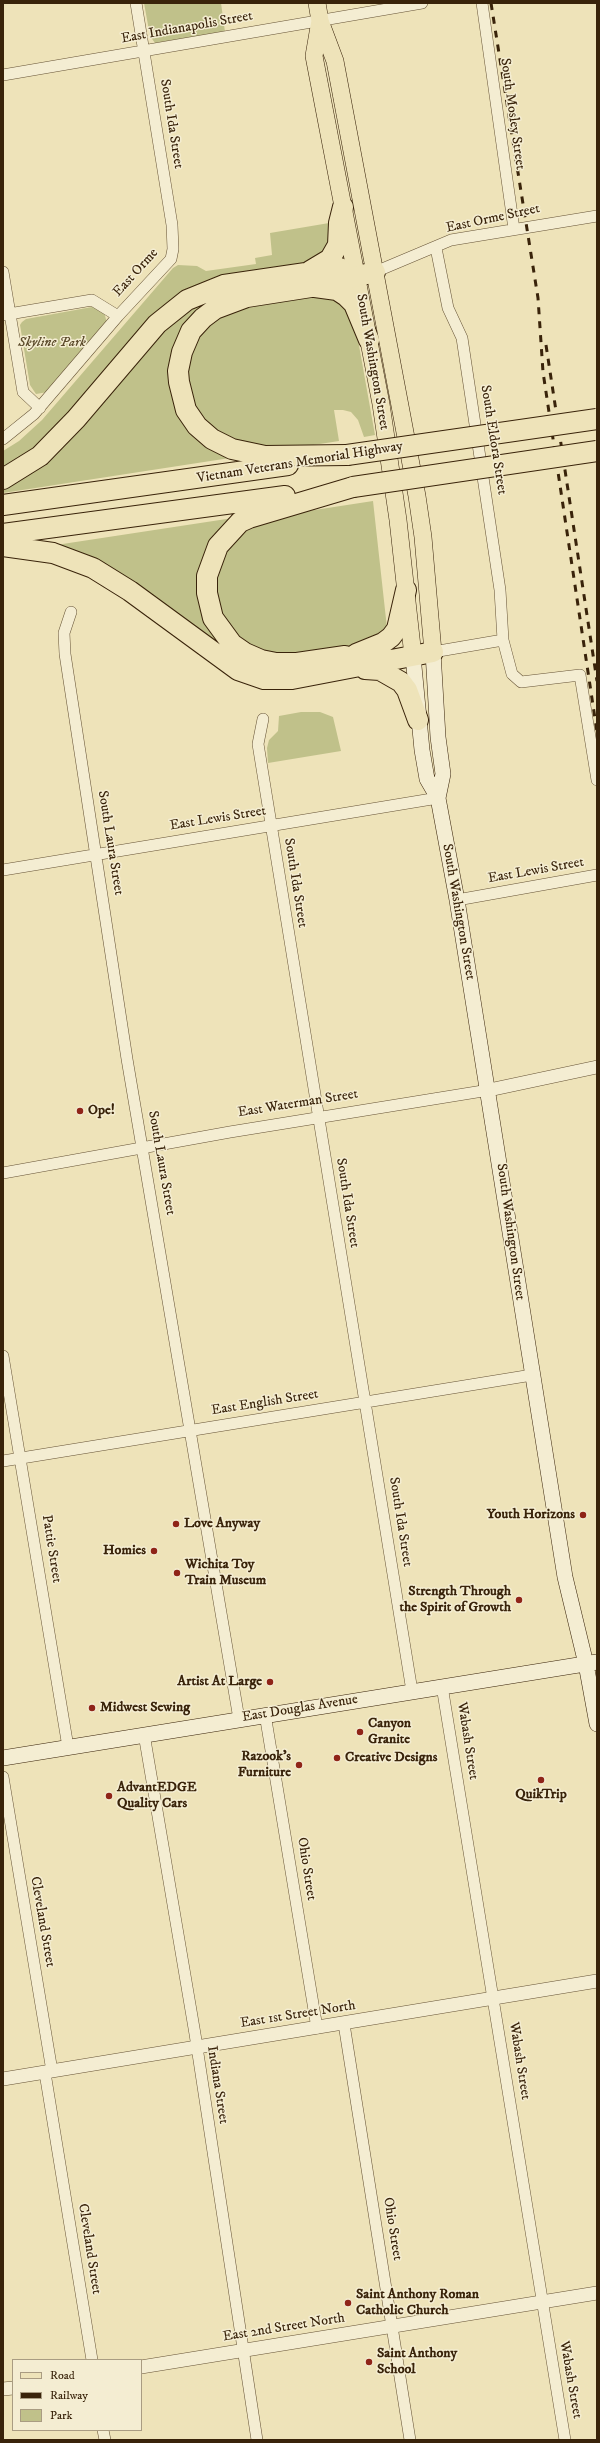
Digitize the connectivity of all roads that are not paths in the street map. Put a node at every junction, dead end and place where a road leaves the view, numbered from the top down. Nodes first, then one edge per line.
1 (136, 3) edge
2 (317, 3) edge
3 (422, 3) edge
4 (482, 3) edge
5 (320, 21) junction
6 (144, 51) junction
7 (3, 74) edge
8 (343, 207) junction
9 (597, 216) edge
10 (514, 229) junction
11 (436, 248) junction
12 (173, 249) joint
13 (3, 272) edge
14 (363, 272) junction
15 (310, 280) junction
16 (6, 314) edge
17 (118, 316) junction
18 (370, 340) junction
19 (40, 408) junction
20 (597, 419) edge
21 (3, 439) edge
22 (597, 451) edge
23 (347, 455) junction
24 (3, 479) edge
25 (352, 487) junction
26 (3, 505) edge
27 (3, 534) edge
28 (3, 546) edge
29 (406, 590) junction
30 (71, 612) dead end
31 (503, 640) junction
32 (433, 652) junction
33 (413, 653) junction
34 (356, 654) junction
35 (325, 673) junction
36 (263, 720) dead end
37 (418, 720) junction
38 (597, 780) edge
39 (438, 798) junction
40 (271, 826) junction
41 (96, 854) junction
42 (3, 870) edge
43 (597, 876) edge
44 (457, 900) junction
45 (597, 1067) edge
46 (489, 1090) junction
47 (318, 1117) junction
48 (143, 1147) junction
49 (3, 1172) edge
50 (3, 1356) edge
51 (532, 1375) junction
52 (365, 1402) junction
53 (192, 1430) junction
54 (21, 1458) junction
55 (3, 1461) edge
56 (592, 1663) edge
57 (442, 1686) junction
58 (412, 1691) junction
59 (265, 1714) junction
60 (239, 1719) junction
61 (597, 1724) edge
62 (144, 1734) junction
63 (68, 1747) junction
64 (3, 1758) edge
65 (3, 1777) edge
66 (597, 1981) edge
67 (494, 1999) junction
68 (344, 2024) junction
69 (317, 2028) junction
70 (197, 2048) junction
71 (49, 2072) junction
72 (3, 2079) edge
73 (597, 2292) edge
74 (541, 2301) junction
75 (392, 2326) junction
76 (242, 2351) junction
77 (92, 2359) edge
78 (142, 2367) edge
79 (257, 2440) edge
80 (410, 2440) edge
81 (565, 2440) edge

1 - 6 street, South Ida Street
2 - 5 main road, South Washington Street
3 - 5 street, East Indianapolis Street
4 - 10 street, South Mosley Street
5 - 6 street, East Indianapolis Street
5 - 8 main road, South Washington Street
5 - 14 main road, South Washington Street
6 - 7 street, East Indianapolis Street
6 - 12 street, South Ida Street
8 - 14 main road, South Washington Street
8 - 15 highway
9 - 10 street, East Orme Street
10 - 11 street, East Orme Street
11 - 14 street, East Orme Street
11 - 31 street, South Eldora Street
12 - 17 street, East Orme
13 - 16 street
14 - 15 highway
14 - 18 main road, South Washington Street
14 - 32 main road, South Washington Street
15 - 18 highway
15 - 23 highway
15 - 24 highway
16 - 17 street
16 - 19 street
17 - 19 street, East Orme
18 - 29 main road, South Washington Street
19 - 21 street, East Orme
20 - 23 highway, Vietnam Veterans Memorial Highway, bridge
22 - 25 highway, Vietnam Veterans Memorial Highway, bridge
23 - 26 highway, Vietnam Veterans Memorial Highway
25 - 27 highway, Vietnam Veterans Memorial Highway
25 - 34 highway
28 - 35 highway
29 - 33 main road, South Washington Street
29 - 34 highway
30 - 41 street, South Laura Street
31 - 32 street
31 - 38 street, South Eldora Street
32 - 33 highway
32 - 39 main road, South Washington Street
33 - 34 highway
33 - 35 highway
33 - 37 main road, South Washington Street
35 - 37 highway
36 - 40 street, South Ida Street
37 - 39 main road, South Washington Street
39 - 40 street, East Lewis Street
39 - 44 main road, South Washington Street
40 - 41 street, East Lewis Street
40 - 47 street, South Ida Street
41 - 42 street, East Lewis Street
41 - 48 street, South Laura Street
43 - 44 street, East Lewis Street
44 - 46 main road, South Washington Street
45 - 46 street, East Waterman Street
46 - 47 street, East Waterman Street
46 - 51 main road, South Washington Street
47 - 48 street, East Waterman Street
47 - 52 street, South Ida Street
48 - 49 street, East Waterman Street
48 - 53 street, South Laura Street
50 - 54 street, Pattie Street
51 - 52 street, East English Street
51 - 56 main road, South Washington Street
52 - 53 street, East English Street
52 - 58 street, South Ida Street
53 - 54 street, East English Street
53 - 60 street, South Laura Street
54 - 55 street, East English Street
54 - 63 street, Pattie Street
56 - 57 main road, East Douglas Avenue
56 - 61 main road, South Washington Street
57 - 58 main road, East Douglas Avenue
57 - 67 street, Wabash Street
58 - 59 main road, East Douglas Avenue
59 - 60 main road, East Douglas Avenue
59 - 69 street, Ohio Street
60 - 62 main road, East Douglas Avenue
62 - 63 main road, East Douglas Avenue
62 - 70 street, Indiana Street
63 - 64 main road, East Douglas Avenue
65 - 71 street, Cleveland Street
66 - 67 street, East 1st Street North
67 - 68 street, East 1st Street North
67 - 74 street, Wabash Street
68 - 69 street, East 1st Street North
68 - 75 street, Ohio Street
69 - 70 street, East 1st Street North
70 - 71 street, East 1st Street North
70 - 76 street, Indiana Street
71 - 72 street, East 1st Street North
71 - 77 street, Cleveland Street
73 - 74 street, East 2nd Street North
74 - 75 street, East 2nd Street North
74 - 81 street, Wabash Street
75 - 76 street, East 2nd Street North
75 - 80 street, Ohio Street
76 - 78 street, East 2nd Street North
76 - 79 street, Indiana Street

